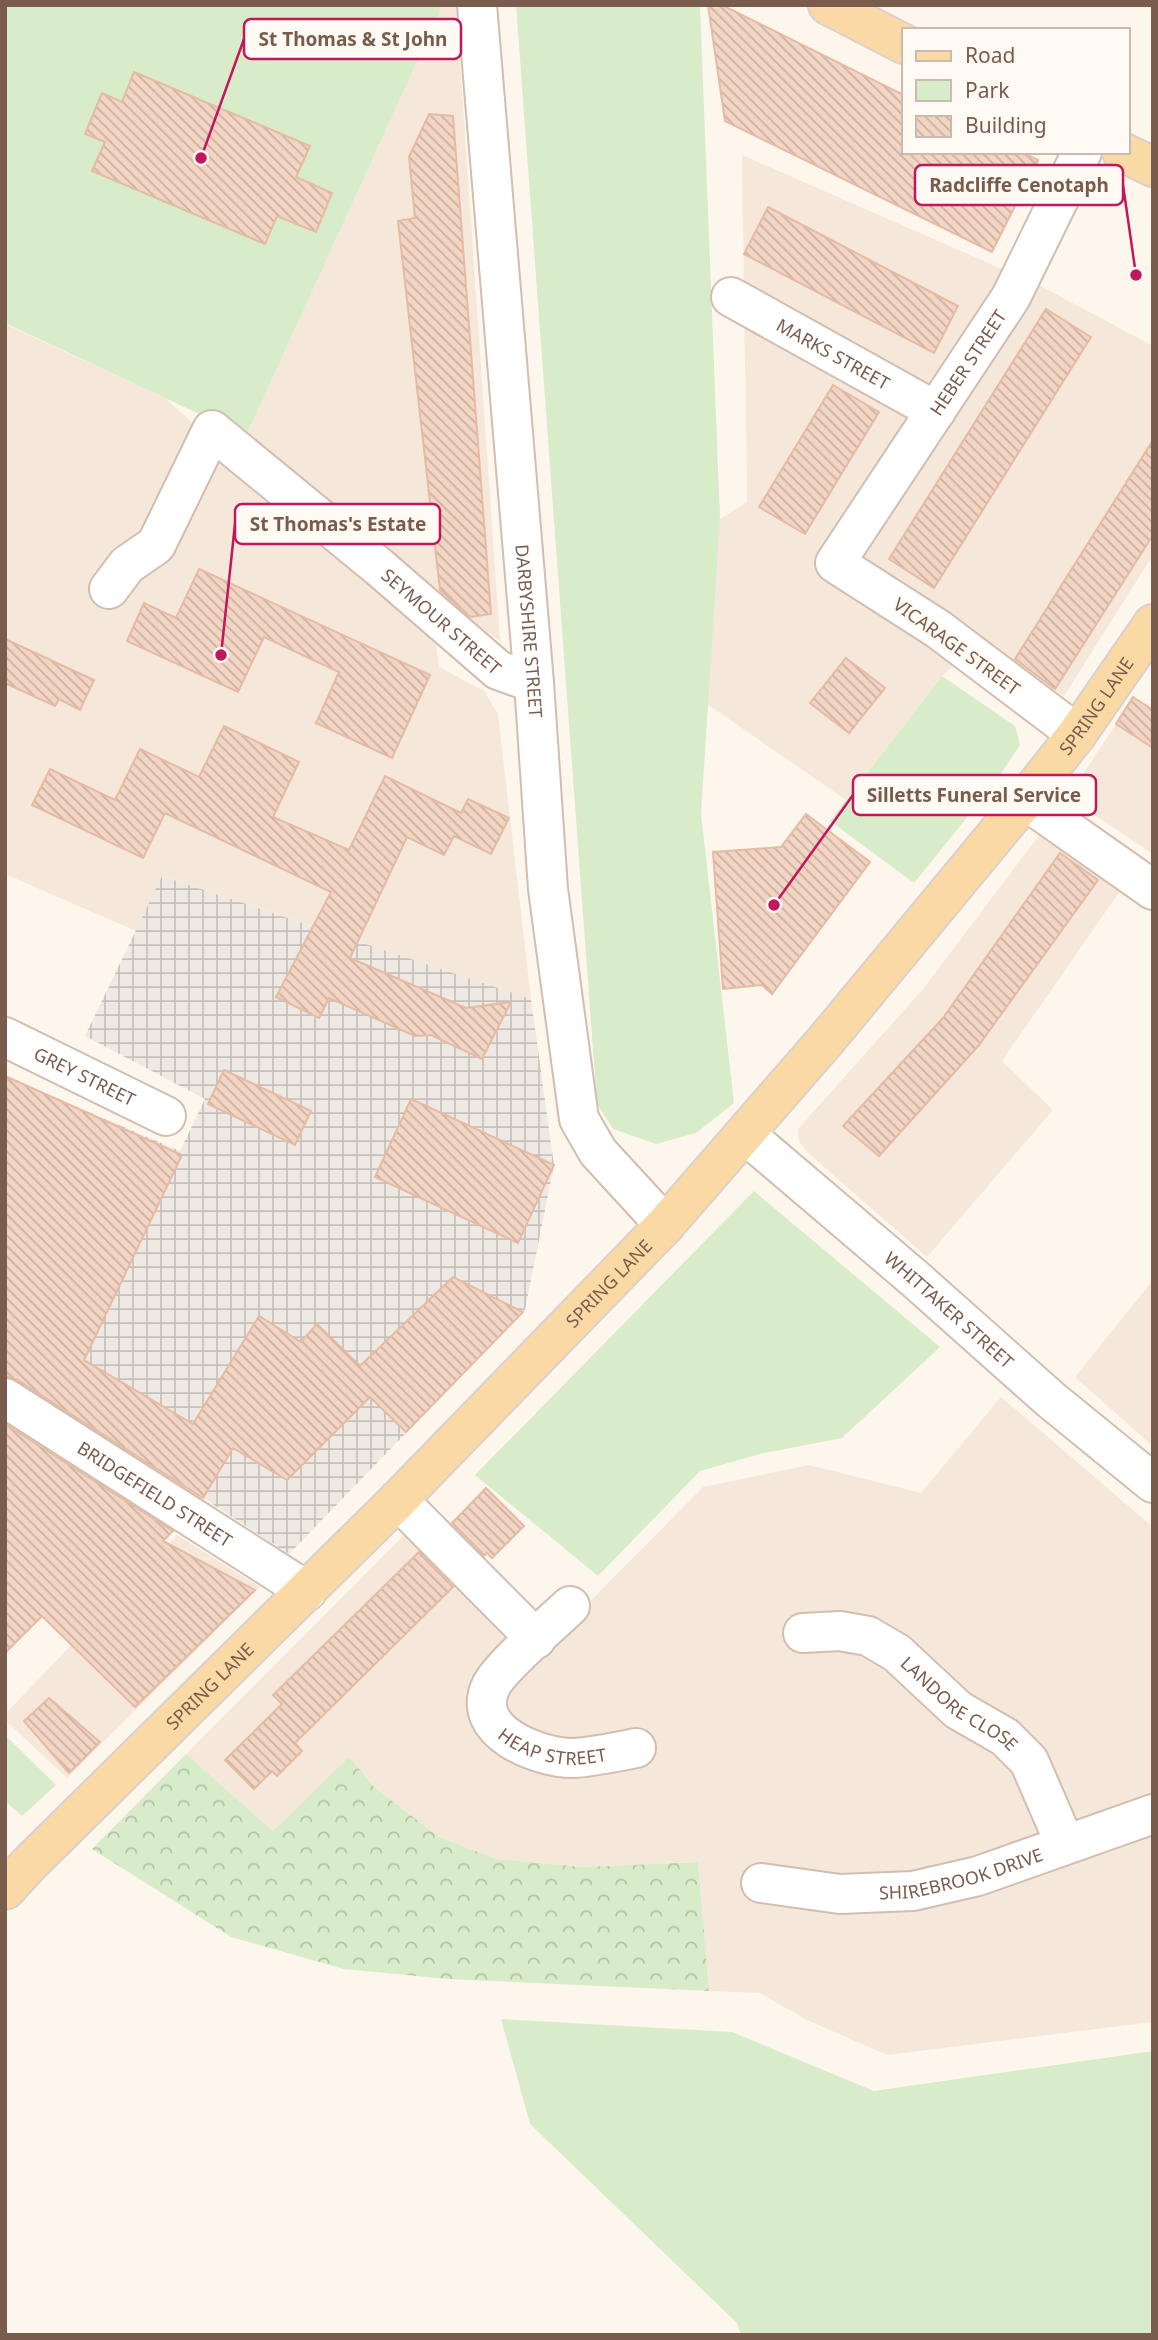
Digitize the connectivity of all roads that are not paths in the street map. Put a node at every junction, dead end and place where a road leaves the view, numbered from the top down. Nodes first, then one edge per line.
1 (477, 5) edge
2 (828, 5) edge
3 (902, 43) edge
4 (1081, 154) edge
5 (1126, 154) edge
6 (1153, 167) edge
7 (731, 297) dead end
8 (936, 411) junction
9 (835, 563) joint
10 (109, 589) dead end
11 (1153, 624) edge
12 (534, 683) junction
13 (1077, 734) junction
14 (1025, 800) junction
15 (1153, 890) edge
16 (5, 1037) edge
17 (166, 1116) dead end
18 (746, 1135) junction
19 (665, 1225) junction
20 (5, 1398) edge
21 (1153, 1483) edge
22 (398, 1500) junction
23 (307, 1591) junction
24 (570, 1606) dead end
25 (803, 1633) dead end
26 (536, 1639) junction
27 (636, 1748) dead end
28 (1153, 1814) edge
29 (1065, 1844) junction
30 (761, 1883) dead end
31 (5, 1890) edge

1 - 12 street, DARBYSHIRE STREET
2 - 3 main road
4 - 8 street, HEBER STREET
5 - 6 main road
7 - 8 street, MARKS STREET
8 - 9 street, HEBER STREET
9 - 13 street, VICARAGE STREET
10 - 12 street, SEYMOUR STREET
11 - 13 main road, SPRING LANE
12 - 19 street, DARBYSHIRE STREET
13 - 14 main road, SPRING LANE
14 - 15 street
14 - 18 main road, SPRING LANE
16 - 17 street, GREY STREET
18 - 19 main road, SPRING LANE
18 - 21 street, WHITTAKER STREET
19 - 22 main road, SPRING LANE
20 - 23 street, BRIDGEFIELD STREET
22 - 23 main road, SPRING LANE
22 - 26 street
23 - 31 main road, SPRING LANE
24 - 26 street, HEAP STREET
25 - 29 street, LANDORE CLOSE
26 - 27 street, HEAP STREET
28 - 29 street, SHIREBROOK DRIVE
29 - 30 street, SHIREBROOK DRIVE

